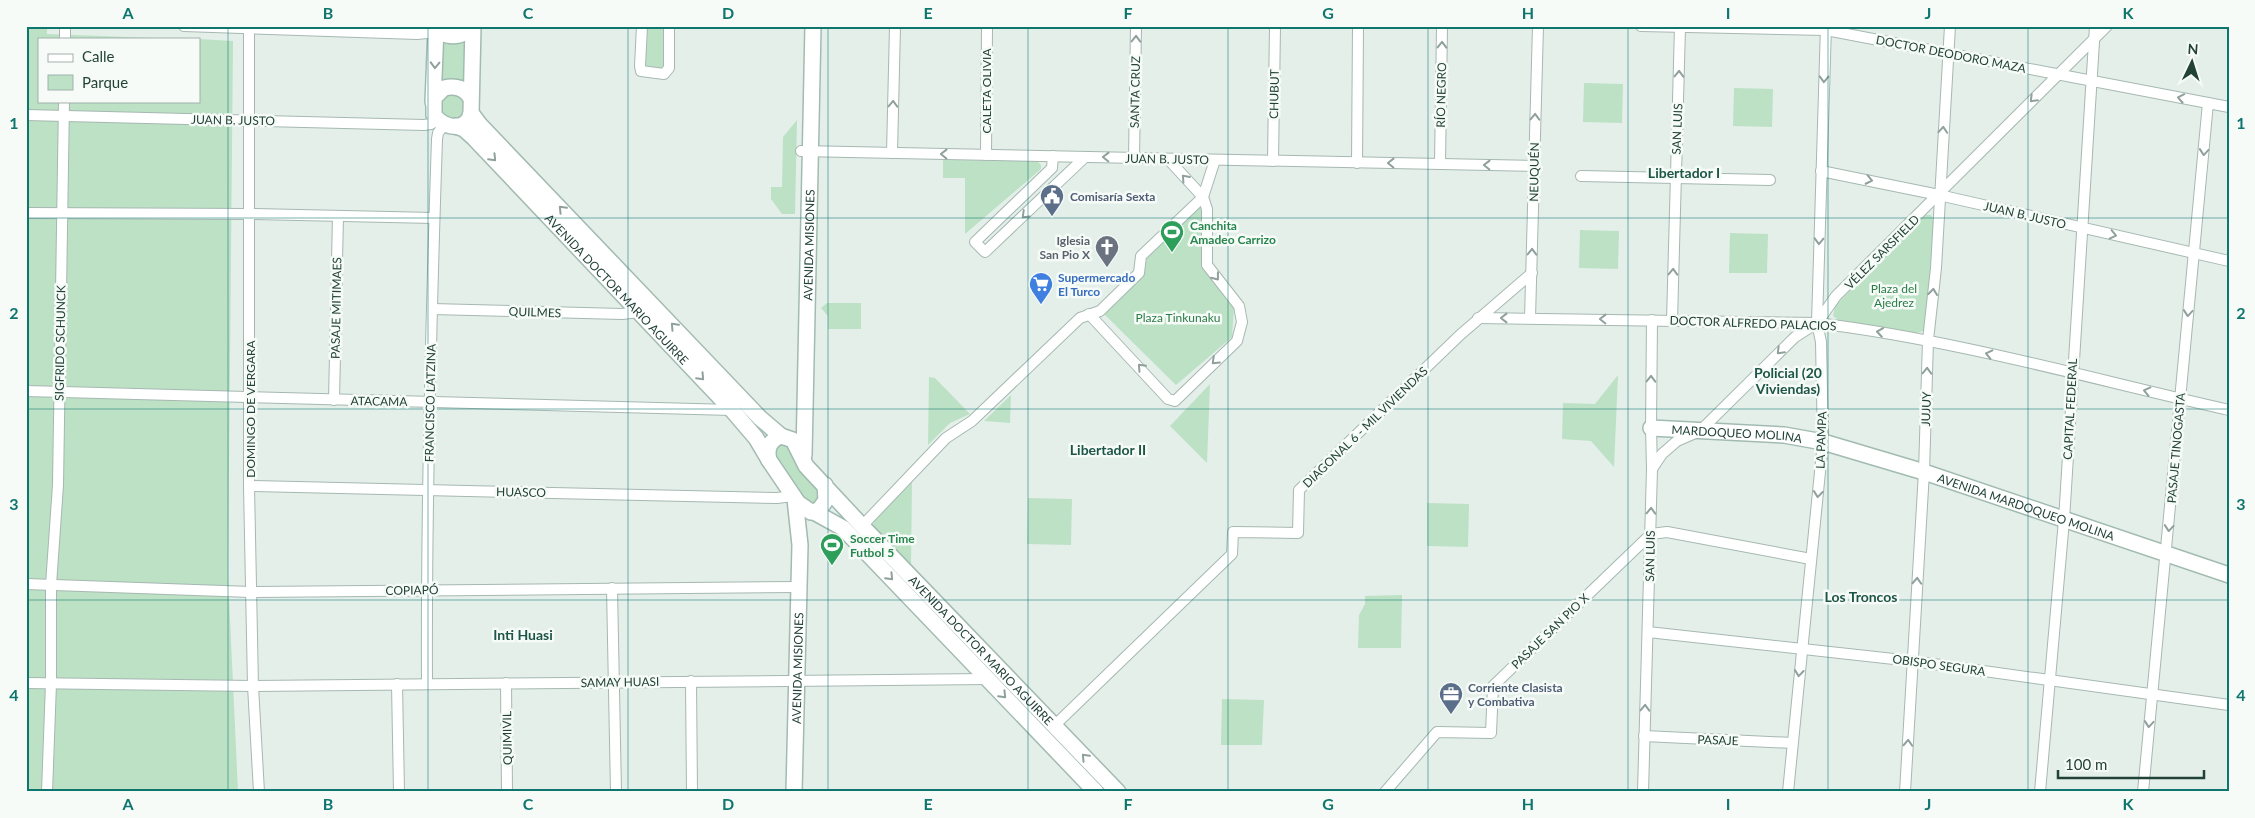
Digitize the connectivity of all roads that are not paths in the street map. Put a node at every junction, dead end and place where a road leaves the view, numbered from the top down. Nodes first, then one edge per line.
1 (184, 26) edge
2 (472, 26) edge
3 (642, 26) edge
4 (670, 26) edge
5 (803, 26) edge
6 (813, 26) edge
7 (895, 26) edge
8 (987, 26) edge
9 (1136, 26) edge
10 (1275, 26) edge
11 (1358, 26) edge
12 (1442, 26) edge
13 (1538, 26) edge
14 (1641, 26) edge
15 (1950, 26) edge
16 (2094, 26) edge
17 (2108, 26) edge
18 (249, 27) edge
19 (435, 27) edge
20 (1680, 27) edge
21 (1826, 28) edge
22 (2094, 40) junction
23 (1949, 53) junction
24 (2058, 74) junction
25 (2091, 81) junction
26 (64, 102) edge
27 (433, 102) junction
28 (2208, 103) junction
29 (471, 106) junction
30 (2229, 107) edge
31 (26, 115) edge
32 (64, 116) junction
33 (250, 121) junction
34 (446, 124) junction
35 (806, 151) junction
36 (892, 153) junction
37 (986, 155) junction
38 (1053, 156) junction
39 (1085, 157) junction
40 (1134, 158) junction
41 (1168, 159) junction
42 (1215, 160) junction
43 (1272, 161) junction
44 (1357, 163) junction
45 (1440, 164) junction
46 (1534, 166) junction
47 (1821, 171) junction
48 (1581, 176) dead end
49 (1676, 178) junction
50 (1770, 180) dead end
51 (1939, 195) junction
52 (1203, 197) junction
53 (26, 213) edge
54 (62, 214) junction
55 (250, 214) junction
56 (338, 216) junction
57 (434, 218) junction
58 (2081, 228) junction
59 (2194, 253) junction
60 (2229, 261) edge
61 (1532, 273) junction
62 (432, 309) junction
63 (639, 312) junction
64 (1089, 314) junction
65 (1478, 318) junction
66 (1530, 318) junction
67 (1652, 320) junction
68 (1672, 321) junction
69 (1817, 323) junction
70 (1928, 340) junction
71 (2072, 373) junction
72 (26, 391) edge
73 (60, 392) junction
74 (250, 397) junction
75 (2180, 399) junction
76 (334, 400) junction
77 (430, 402) junction
78 (732, 410) junction
79 (2229, 410) edge
80 (1651, 428) junction
81 (1700, 430) junction
82 (782, 436) junction
83 (1823, 442) junction
84 (768, 460) junction
85 (805, 464) junction
86 (1652, 469) junction
87 (1924, 472) junction
88 (824, 485) junction
89 (249, 486) junction
90 (428, 490) junction
91 (794, 498) junction
92 (814, 512) junction
93 (2064, 520) junction
94 (862, 526) junction
95 (1650, 534) junction
96 (800, 545) junction
97 (2166, 554) junction
98 (1811, 559) junction
99 (2229, 575) edge
100 (26, 584) edge
101 (51, 585) junction
102 (798, 586) junction
103 (612, 588) junction
104 (427, 590) junction
105 (251, 592) junction
106 (1648, 632) junction
107 (1802, 648) junction
108 (1912, 661) junction
109 (987, 678) junction
110 (796, 680) junction
111 (2049, 680) junction
112 (614, 682) junction
113 (691, 682) junction
114 (26, 683) edge
115 (51, 683) junction
116 (506, 683) junction
117 (398, 684) junction
118 (427, 684) junction
119 (253, 686) junction
120 (2152, 694) junction
121 (2229, 705) edge
122 (1055, 725) junction
123 (1644, 736) junction
124 (1792, 743) junction
125 (1092, 791) edge
126 (47, 792) edge
127 (259, 792) edge
128 (399, 792) edge
129 (508, 792) edge
130 (616, 792) edge
131 (692, 792) edge
132 (794, 792) edge
133 (1118, 792) edge
134 (1385, 792) edge
135 (1643, 792) edge
136 (1788, 792) edge
137 (1905, 792) edge
138 (2040, 792) edge
139 (2143, 792) edge

1 - 18 street
2 - 19 main road
2 - 29 main road
3 - 4 street
5 - 35 main road, AVENIDA MISIONES
6 - 35 main road, AVENIDA MISIONES
36 -> 7 street
8 - 37 street, CALETA OLIVIA
40 -> 9 street, SANTA CRUZ
10 - 43 street, CHUBUT
11 - 44 street
45 -> 12 street, RÍO NEGRO
46 -> 13 street, NEUQUÉN
14 - 20 street, DOCTOR DEODORO MAZA
15 - 23 street, JUJUY
16 - 22 street, CAPITAL FEDERAL
17 - 22 street, VÉLEZ SARSFIELD
18 - 19 street
18 - 33 street, DOMINGO DE VERGARA
19 -> 27 main road
20 - 21 street, DOCTOR DEODORO MAZA
49 -> 20 street, SAN LUIS
21 - 23 street, DOCTOR DEODORO MAZA
21 -> 47 street, LA PAMPA
22 - 24 street, VÉLEZ SARSFIELD
22 - 25 street, CAPITAL FEDERAL
23 - 24 street, DOCTOR DEODORO MAZA
51 -> 23 street, JUJUY
24 - 25 street, DOCTOR DEODORO MAZA
24 -> 51 street, VÉLEZ SARSFIELD
28 -> 25 street, DOCTOR DEODORO MAZA
25 - 58 street, CAPITAL FEDERAL
26 - 32 street, SIGFRIDO SCHUNCK
27 - 29 main road
27 - 34 main road
28 - 30 street, DOCTOR DEODORO MAZA
28 -> 59 street, PASAJE TINOGASTA
29 - 34 main road
82 -> 29 main road, AVENIDA DOCTOR MARIO AGUIRRE
31 - 32 street, JUAN B. JUSTO
32 - 33 street, JUAN B. JUSTO
32 - 54 street, SIGFRIDO SCHUNCK
33 - 34 street, JUAN B. JUSTO
33 - 55 street, DOMINGO DE VERGARA
34 - 57 street, FRANCISCO LATZINA
34 -> 63 main road, AVENIDA DOCTOR MARIO AGUIRRE
35 - 36 street, JUAN B. JUSTO
35 - 82 main road, AVENIDA MISIONES
35 - 85 main road, AVENIDA MISIONES
37 -> 36 street, JUAN B. JUSTO
37 - 38 street, JUAN B. JUSTO
38 - 39 street, JUAN B. JUSTO
39 -> 38 street
40 -> 39 street, JUAN B. JUSTO
40 - 41 street, JUAN B. JUSTO
41 - 42 street, JUAN B. JUSTO
52 -> 41 street
42 - 43 street, JUAN B. JUSTO
42 - 52 street
43 - 44 street, JUAN B. JUSTO
45 -> 44 street, JUAN B. JUSTO
46 -> 45 street, JUAN B. JUSTO
61 -> 46 street, NEUQUÉN
47 -> 51 street, JUAN B. JUSTO
47 -> 69 street, LA PAMPA
48 - 49 street
49 - 50 street
68 -> 49 street, SAN LUIS
51 - 58 street, JUAN B. JUSTO
51 - 69 street, VÉLEZ SARSFIELD
70 -> 51 street, JUJUY
52 - 64 street
52 -> 64 street
53 - 54 street
54 - 55 street
54 - 73 street, SIGFRIDO SCHUNCK
55 - 56 street
55 - 74 street, DOMINGO DE VERGARA
56 - 57 street
56 - 76 street, PASAJE MITIMAES
57 - 62 street, FRANCISCO LATZINA
58 -> 59 street, JUAN B. JUSTO
58 - 71 street, CAPITAL FEDERAL
59 - 60 street, JUAN B. JUSTO
59 -> 75 street, PASAJE TINOGASTA
61 - 65 street, DIAGONAL 6 - MIL VIVIENDAS
61 - 66 street, NEUQUÉN
62 - 63 street, QUILMES
62 - 77 street, FRANCISCO LATZINA
63 -> 78 main road, AVENIDA DOCTOR MARIO AGUIRRE
64 - 94 street
66 -> 65 street, DOCTOR ALFREDO PALACIOS
65 - 122 street, DIAGONAL 6 - MIL VIVIENDAS
67 -> 66 street, DOCTOR ALFREDO PALACIOS
67 - 68 street, DOCTOR ALFREDO PALACIOS
80 -> 67 street, SAN LUIS
68 - 69 street, DOCTOR ALFREDO PALACIOS
70 -> 69 street, DOCTOR ALFREDO PALACIOS
69 -> 81 street, VÉLEZ SARSFIELD
69 - 83 street, LA PAMPA
71 -> 70 street, DOCTOR ALFREDO PALACIOS
87 -> 70 street, JUJUY
75 -> 71 street, DOCTOR ALFREDO PALACIOS
71 - 93 street, CAPITAL FEDERAL
72 - 73 street, ATACAMA
73 - 74 street, ATACAMA
73 - 101 street, SIGFRIDO SCHUNCK
74 - 76 street, ATACAMA
74 - 89 street, DOMINGO DE VERGARA
75 - 79 street, DOCTOR ALFREDO PALACIOS
75 -> 97 street, PASAJE TINOGASTA
76 - 77 street, ATACAMA
77 - 78 street, ATACAMA
77 - 90 street, FRANCISCO LATZINA
78 - 84 main road, AVENIDA DOCTOR MARIO AGUIRRE
80 - 81 main road, MARDOQUEO MOLINA
80 - 86 street, SAN LUIS
81 - 83 main road, MARDOQUEO MOLINA
81 - 86 street, VÉLEZ SARSFIELD
82 - 84 main road, AVENIDA MISIONES
82 - 85 main road, AVENIDA DOCTOR MARIO AGUIRRE
83 - 87 main road, AVENIDA MARDOQUEO MOLINA
83 -> 98 street, LA PAMPA
84 - 91 main road, AVENIDA DOCTOR MARIO AGUIRRE
85 - 88 main road, AVENIDA DOCTOR MARIO AGUIRRE
95 -> 86 street, SAN LUIS
87 - 93 main road, AVENIDA MARDOQUEO MOLINA
108 -> 87 street, JUJUY
88 - 92 main road, AVENIDA MISIONES
88 - 94 main road, AVENIDA DOCTOR MARIO AGUIRRE
89 - 90 street, HUASCO
89 - 105 street, DOMINGO DE VERGARA
90 - 91 street, HUASCO
90 - 104 street, FRANCISCO LATZINA
91 - 92 main road, AVENIDA DOCTOR MARIO AGUIRRE
91 - 96 main road, AVENIDA MISIONES
92 - 96 main road, AVENIDA MISIONES
92 -> 109 main road, AVENIDA DOCTOR MARIO AGUIRRE
93 - 97 main road, AVENIDA MARDOQUEO MOLINA
93 - 111 street, CAPITAL FEDERAL
94 - 122 main road, AVENIDA DOCTOR MARIO AGUIRRE
95 - 98 street
95 - 106 street, SAN LUIS
95 - 134 street, PASAJE SAN PIO X
96 - 102 main road, AVENIDA MISIONES
97 - 99 main road, AVENIDA MARDOQUEO MOLINA
97 - 120 street, PASAJE TINOGASTA
98 - 107 street, LA PAMPA
100 - 101 street, COPIAPÓ
101 - 105 street, COPIAPÓ
101 - 115 street, SIGFRIDO SCHUNCK
102 - 103 street, COPIAPÓ
102 - 110 main road, AVENIDA MISIONES
103 - 104 street, COPIAPÓ
103 - 112 street
104 - 105 street, COPIAPÓ
104 - 118 street, FRANCISCO LATZINA
105 - 119 street, DOMINGO DE VERGARA
106 - 107 street, OBISPO SEGURA
123 -> 106 street, SAN LUIS
107 - 108 street, OBISPO SEGURA
107 -> 124 street, LA PAMPA
108 - 111 street, OBISPO SEGURA
137 -> 108 street, JUJUY
109 - 110 street, SAMAY HUASI
109 -> 125 main road, AVENIDA DOCTOR MARIO AGUIRRE
110 - 113 street, SAMAY HUASI
110 - 132 main road, AVENIDA MISIONES
111 - 120 street, OBISPO SEGURA
111 - 138 street, CAPITAL FEDERAL
112 - 113 street, SAMAY HUASI
112 - 116 street, SAMAY HUASI
112 - 130 street
113 - 131 street
114 - 115 street, SAMAY HUASI
115 - 119 street, SAMAY HUASI
115 - 126 street, SIGFRIDO SCHUNCK
116 - 118 street, SAMAY HUASI
116 - 129 street, QUIMIVIL
117 - 118 street, SAMAY HUASI
117 - 119 street, SAMAY HUASI
117 - 128 street
119 - 127 street, DOMINGO DE VERGARA
120 - 121 street, OBISPO SEGURA
120 -> 139 street, PASAJE TINOGASTA
133 -> 122 main road, AVENIDA DOCTOR MARIO AGUIRRE
123 - 124 street, PASAJE
123 - 135 street, SAN LUIS
124 - 136 street, LA PAMPA

